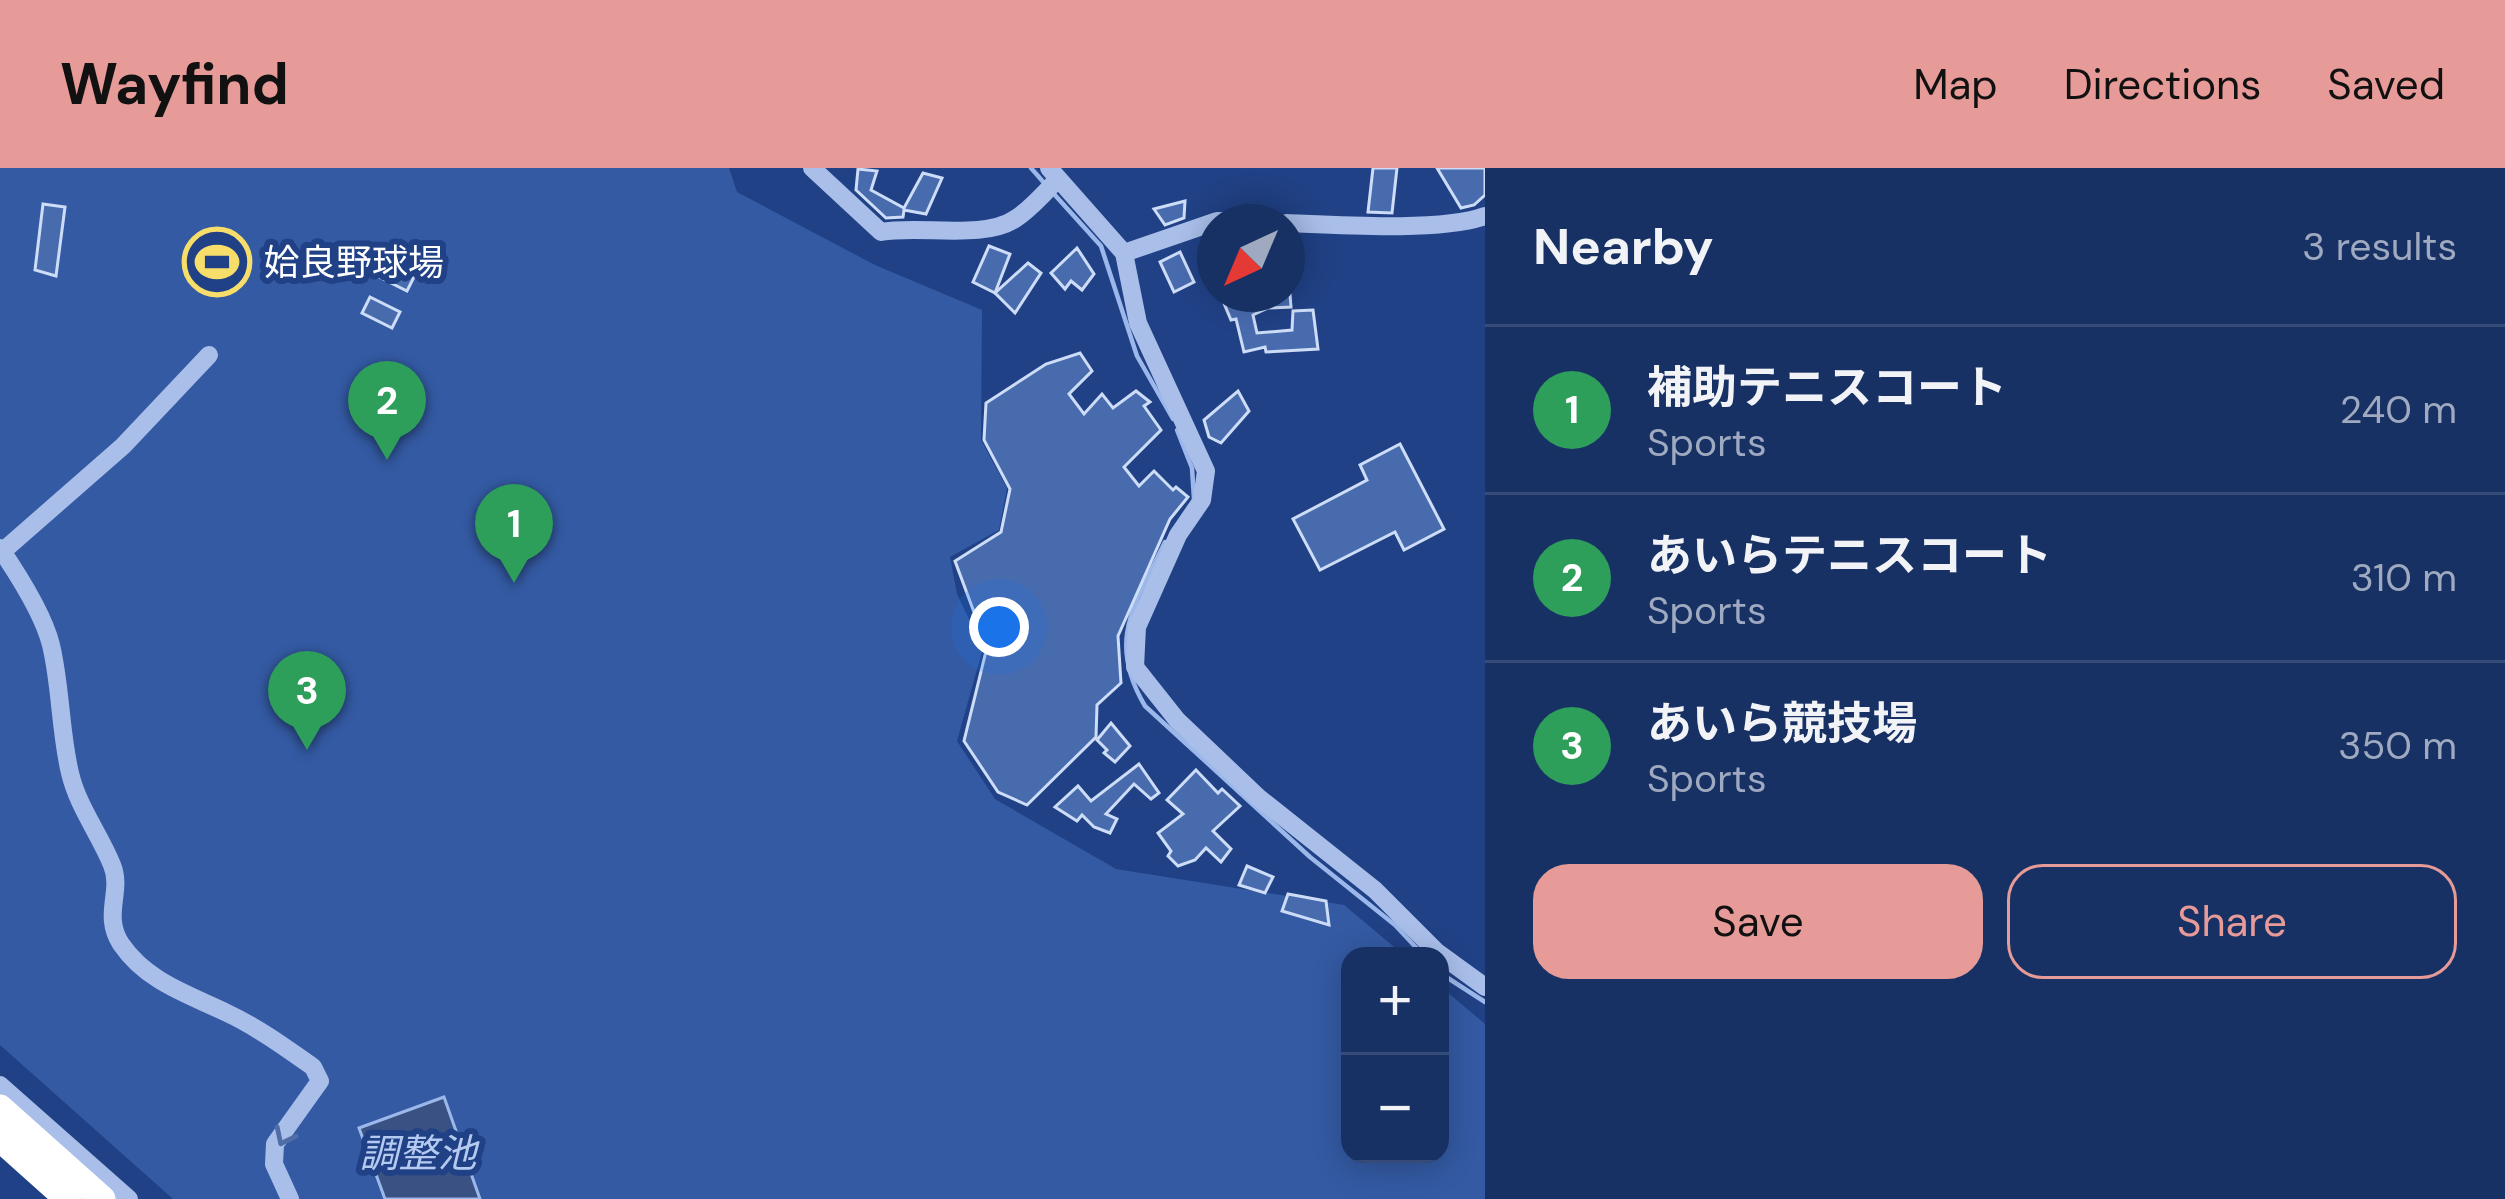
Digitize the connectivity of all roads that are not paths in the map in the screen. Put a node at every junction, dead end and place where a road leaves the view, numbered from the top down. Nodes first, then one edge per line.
1 (812, 168) edge
2 (833, 175) edge
3 (1051, 180) edge
4 (1485, 216) edge
5 (1305, 224) edge
6 (1197, 228) edge
7 (1124, 253) junction
8 (208, 355) dead end
9 (1, 549) edge
10 (1485, 987) edge
11 (0, 1085) edge
12 (0, 1108) edge
13 (0, 1138) edge
14 (68, 1199) edge
15 (102, 1199) edge
16 (130, 1199) edge
17 (290, 1199) edge

1 - 2 street
2 - 3 street
3 - 7 street
4 - 5 street
6 - 7 street
7 - 10 street
8 - 9 street
9 -> 17 street
11 - 16 street
12 - 15 highway
13 - 14 highway

